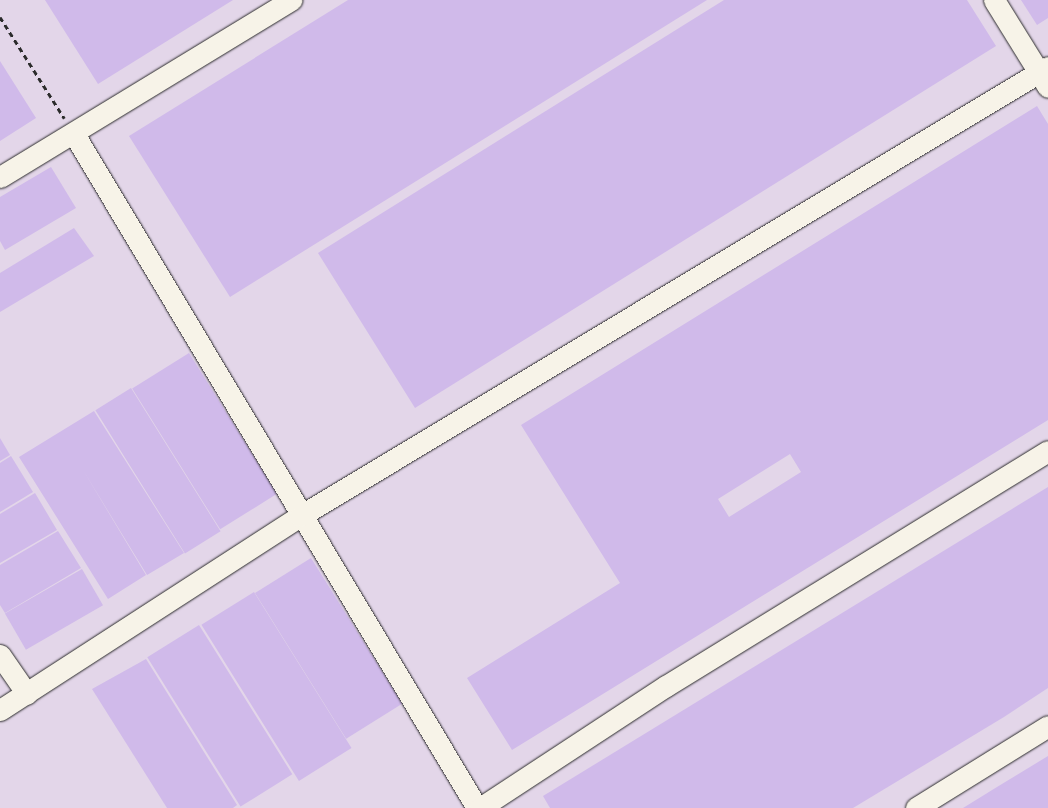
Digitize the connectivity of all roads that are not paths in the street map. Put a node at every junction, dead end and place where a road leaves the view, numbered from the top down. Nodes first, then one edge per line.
1 (291, 0) edge
2 (994, 0) edge
3 (1045, 75) edge
4 (74, 134) junction
5 (0, 177) edge
6 (1048, 451) edge
7 (315, 507) junction
8 (0, 655) edge
9 (27, 694) junction
10 (0, 710) edge
11 (1048, 726) edge
12 (489, 802) edge
13 (477, 808) edge
14 (916, 808) edge

1 - 4 lane
2 - 3 lane
3 - 7 lane
4 - 5 lane
4 - 7 lane
6 - 12 lane
7 - 9 lane
7 - 13 lane
8 - 9 lane
9 - 10 lane
11 - 14 lane

